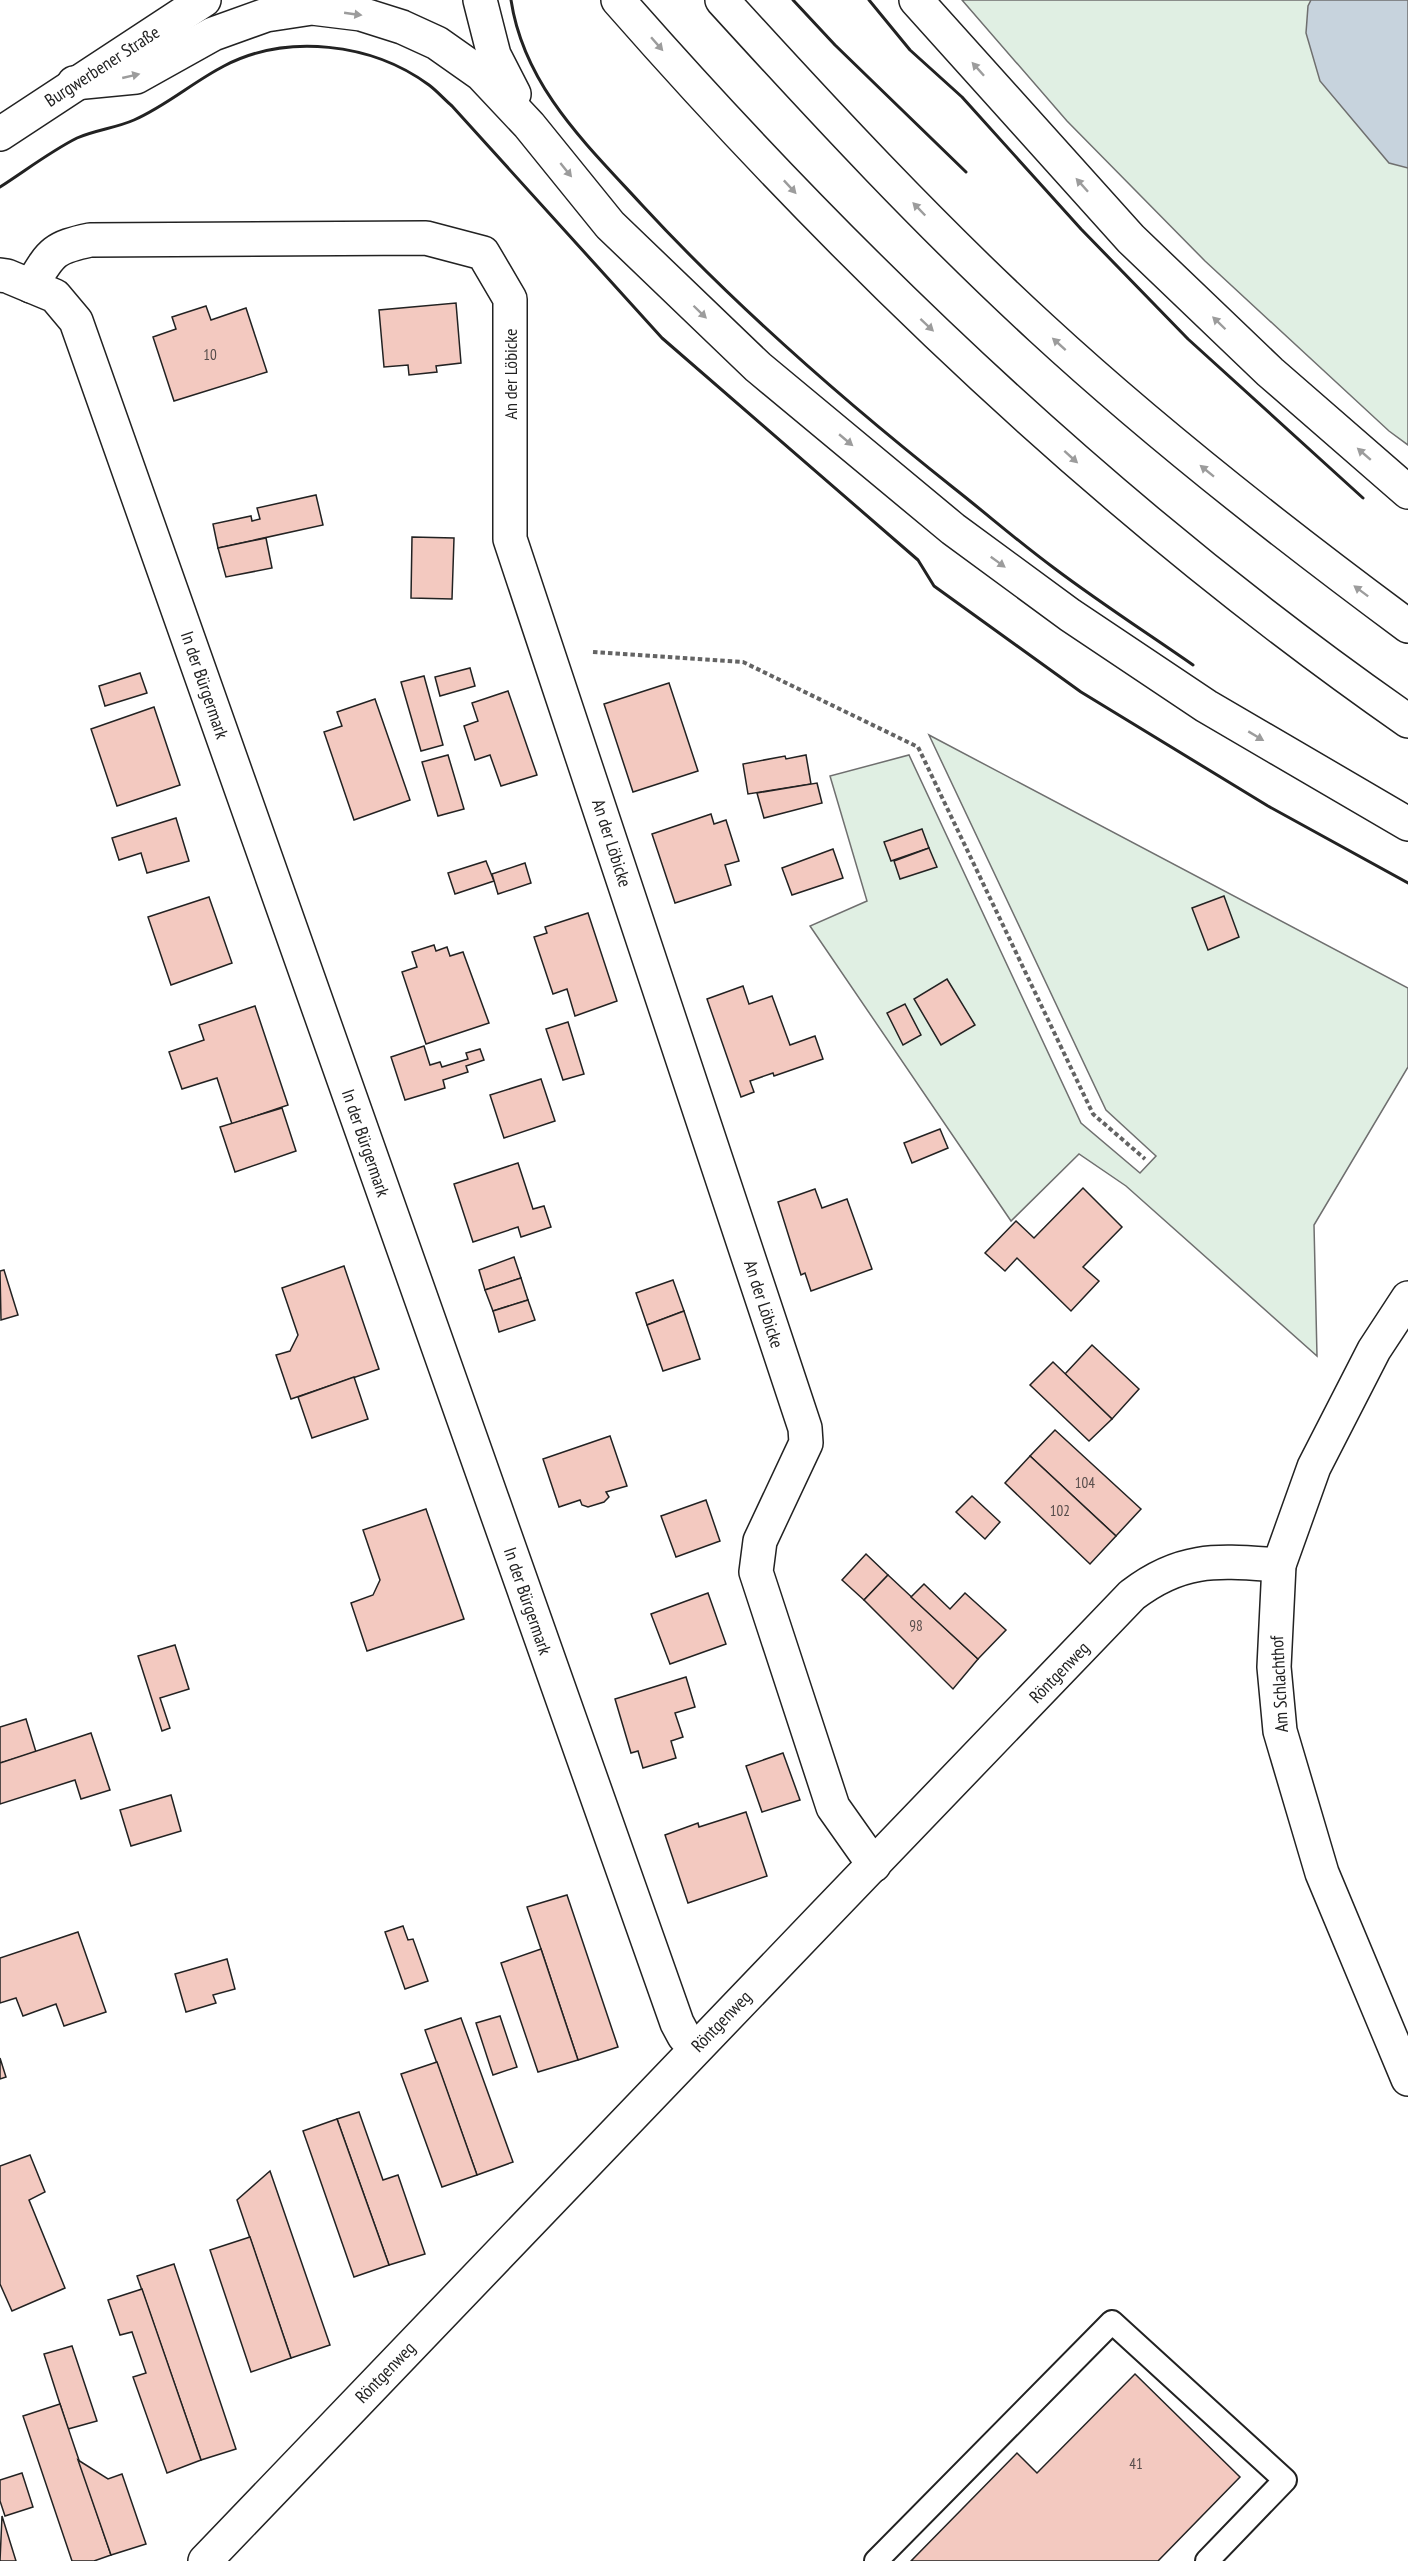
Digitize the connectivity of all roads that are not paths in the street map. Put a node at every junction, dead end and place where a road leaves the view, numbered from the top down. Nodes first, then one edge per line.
1 (204, 0) edge
2 (480, 0) edge
3 (618, 0) edge
4 (722, 0) edge
5 (916, 0) edge
6 (74, 83) junction
7 (529, 125) junction
8 (0, 134) edge
9 (0, 275) edge
10 (31, 286) junction
11 (1408, 492) edge
12 (1408, 626) edge
13 (1408, 721) edge
14 (1408, 824) edge
15 (1408, 1298) edge
16 (1279, 1565) junction
17 (874, 1865) junction
18 (696, 2047) junction
19 (1408, 2079) edge
20 (205, 2561) edge
21 (876, 2561) edge
22 (1207, 2561) edge

1 - 6 main road, Burgwerbener Straße
2 - 7 main road
3 -> 13 main road
12 -> 4 main road
11 -> 5 main road
6 -> 7 main road
6 - 8 main road, Burgwerbener Straße
7 -> 14 main road
9 - 10 main road, In der Bürgermark
10 - 17 main road, An der Löbicke
10 - 18 main road, In der Bürgermark
15 - 16 main road, Am Schlachthof
16 - 17 main road, Röntgenweg
16 - 19 main road, Am Schlachthof
17 - 18 main road, Röntgenweg
18 - 20 main road, Röntgenweg
21 - 22 lane

